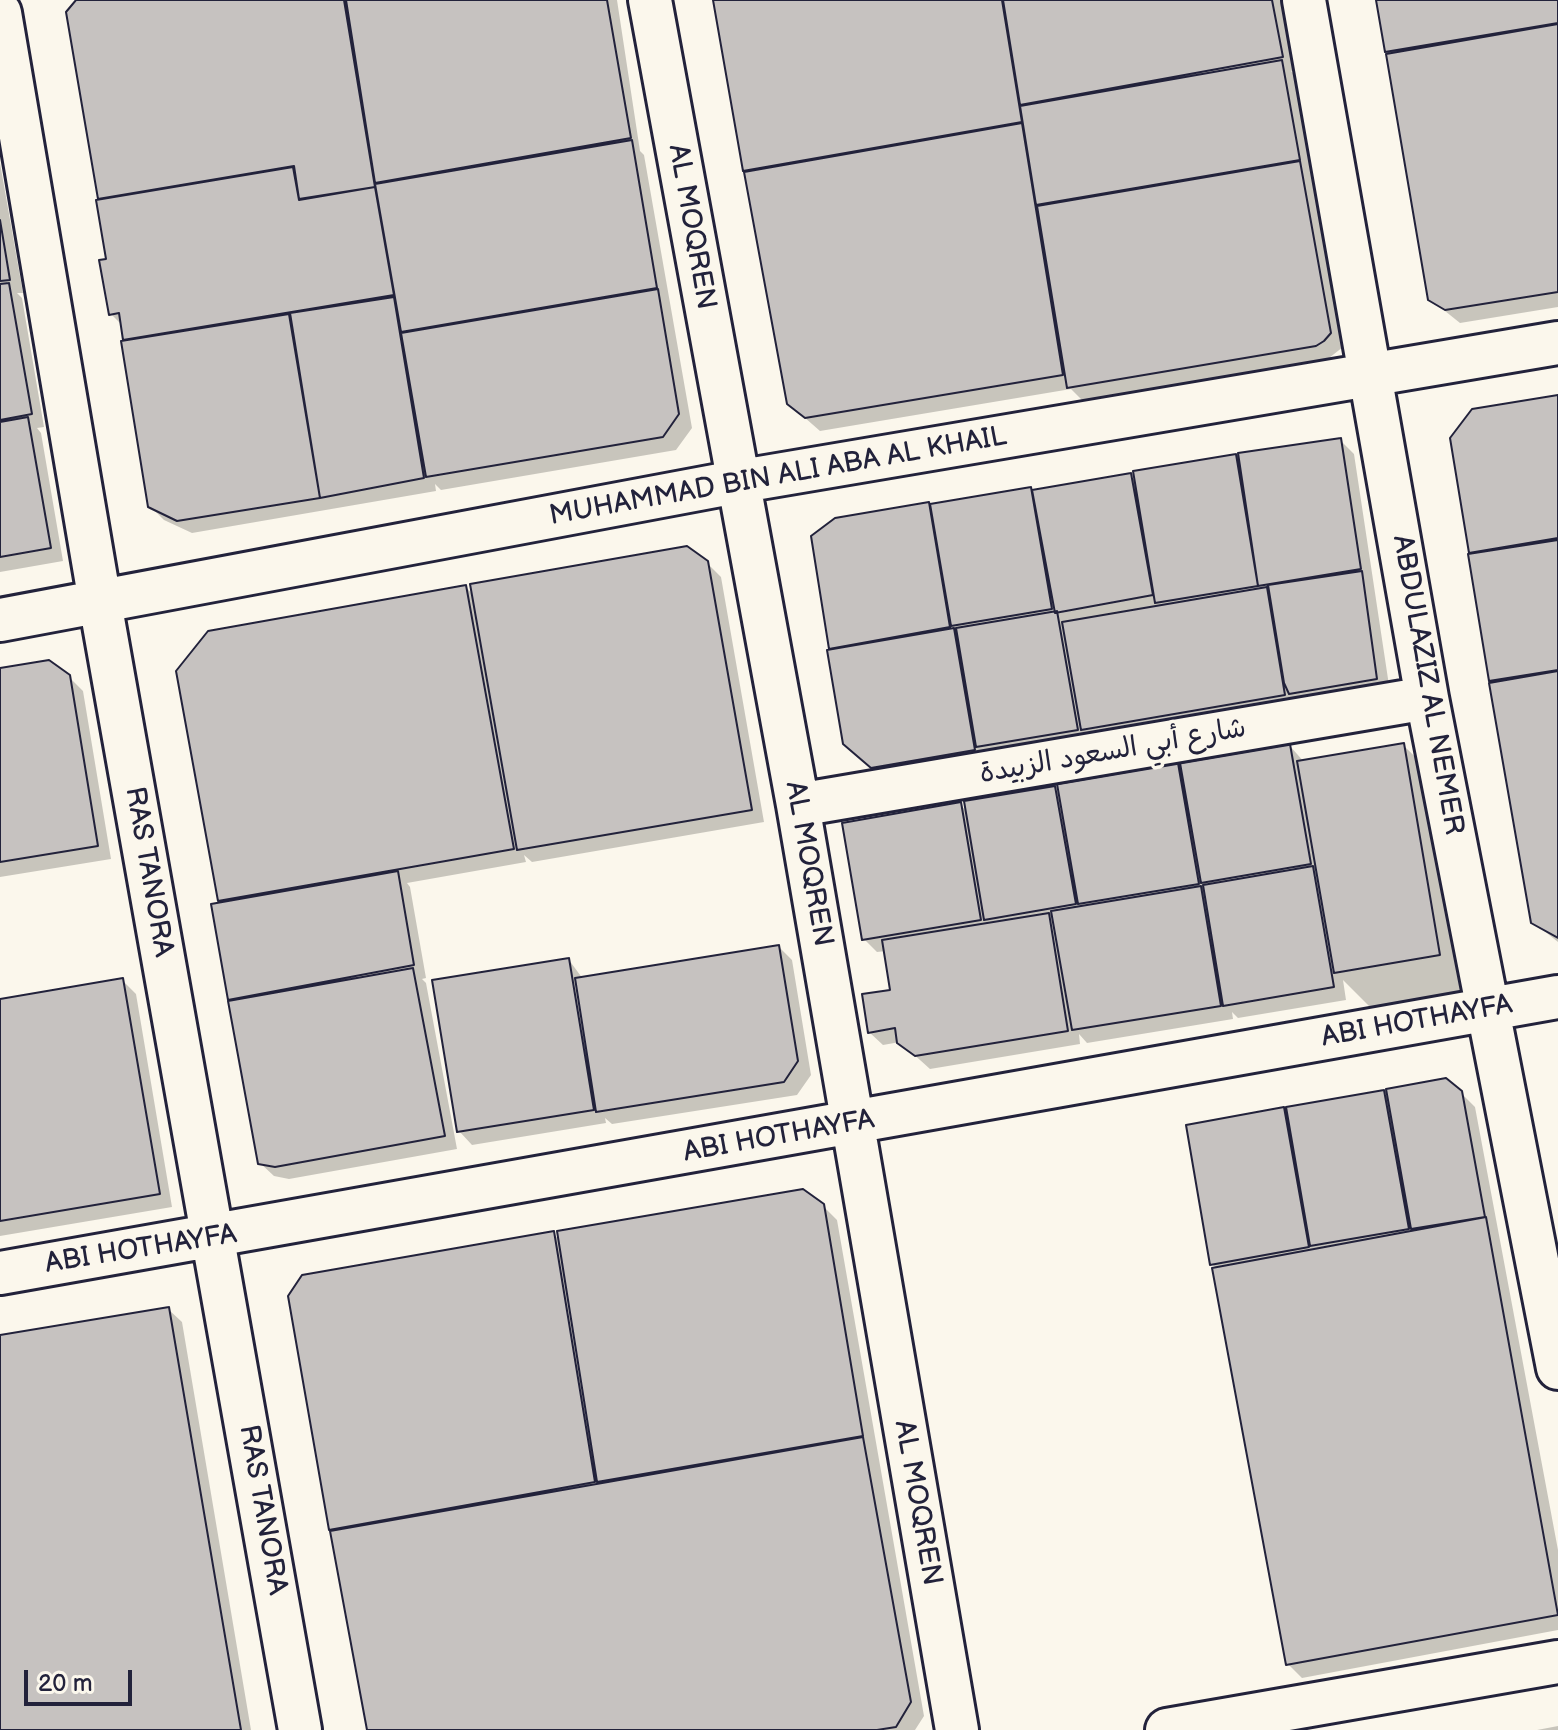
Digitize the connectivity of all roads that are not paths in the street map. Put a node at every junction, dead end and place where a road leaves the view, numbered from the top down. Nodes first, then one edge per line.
1 (650, 0) edge
2 (1304, 0) edge
3 (0, 13) edge
4 (1558, 343) edge
5 (1372, 373) junction
6 (736, 482) junction
7 (100, 602) junction
8 (0, 620) edge
9 (1427, 698) junction
10 (798, 805) junction
11 (1558, 997) edge
12 (1489, 1009) junction
13 (852, 1123) junction
14 (214, 1238) junction
15 (0, 1273) edge
16 (1558, 1368) edge
17 (1558, 1662) edge
18 (300, 1730) edge
19 (957, 1730) edge
20 (1167, 1730) edge

1 - 6 street, AL MOQREN
2 - 5 street, ABDULAZIZ AL NEMER
3 - 7 street, RAS TANORA
4 - 5 street, MUHAMMAD BIN ALI ABA AL KHAIL
5 - 6 street, MUHAMMAD BIN ALI ABA AL KHAIL
5 - 9 street, ABDULAZIZ AL NEMER
6 - 7 street, MUHAMMAD BIN ALI ABA AL KHAIL
6 - 10 street, AL MOQREN
7 - 8 street, MUHAMMAD BIN ALI ABA AL KHAIL
7 - 14 street, RAS TANORA
9 - 10 street, شارع أبي السعود الزبيدة
9 - 12 street, ABDULAZIZ AL NEMER
10 - 13 street, AL MOQREN
11 - 12 street, ABI HOTHAYFA
12 - 13 street, ABI HOTHAYFA
12 - 16 street, ABDULAZIZ AL NEMER
13 - 14 street, ABI HOTHAYFA
13 - 19 street, AL MOQREN
14 - 15 street, ABI HOTHAYFA
14 - 18 street, RAS TANORA
17 - 20 street

